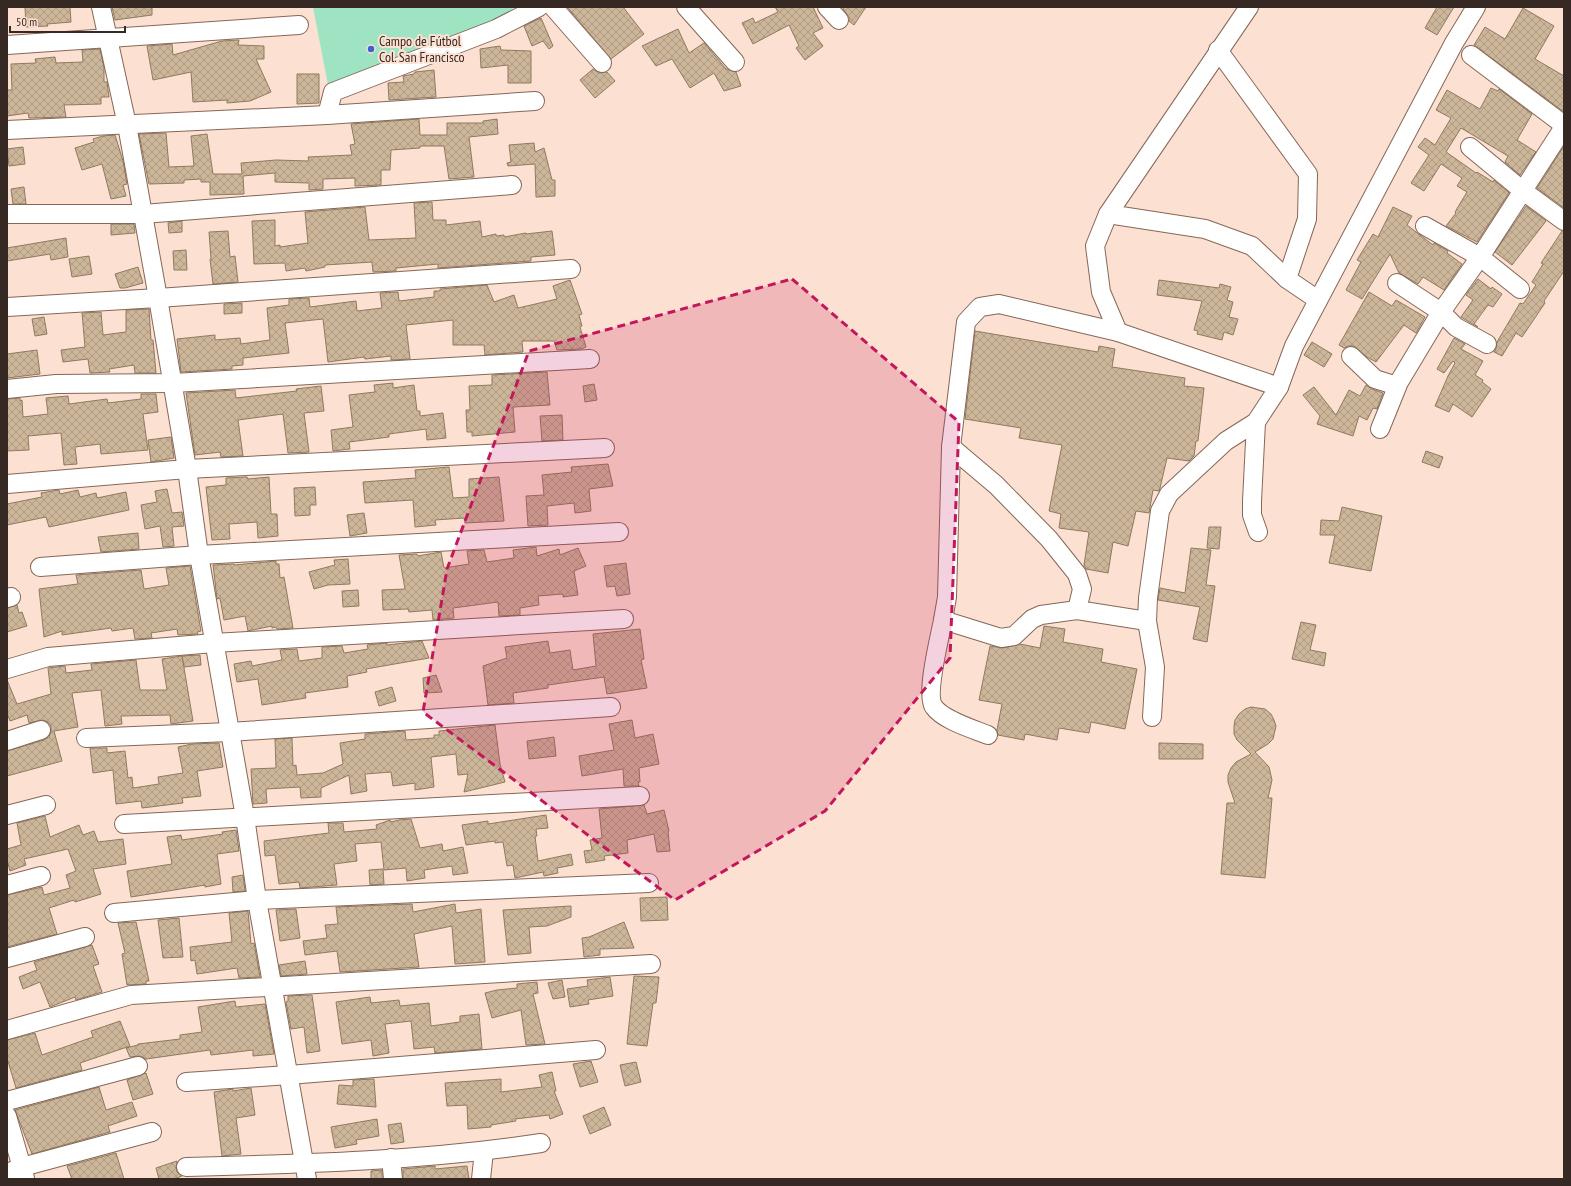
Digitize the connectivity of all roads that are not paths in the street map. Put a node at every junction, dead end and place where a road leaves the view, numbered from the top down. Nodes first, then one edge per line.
1 (101, 7) edge
2 (539, 7) edge
3 (553, 7) edge
4 (686, 7) edge
5 (1249, 7) edge
6 (1476, 7) edge
7 (300, 25) dead end
8 (108, 37) junction
9 (7, 45) edge
10 (1218, 50) junction
11 (1471, 55) dead end
12 (735, 62) dead end
13 (602, 63) dead end
14 (535, 101) dead end
15 (327, 115) junction
16 (127, 125) junction
17 (1564, 126) edge
18 (7, 130) edge
19 (1470, 147) dead end
20 (512, 185) dead end
21 (1522, 190) junction
22 (7, 214) edge
23 (143, 214) junction
24 (1108, 214) junction
25 (1564, 221) edge
26 (1425, 226) dead end
27 (1480, 257) junction
28 (571, 269) dead end
29 (1287, 279) junction
30 (1397, 283) dead end
31 (1520, 289) dead end
32 (158, 298) junction
33 (1318, 300) junction
34 (7, 306) edge
35 (1441, 312) junction
36 (1118, 332) junction
37 (1487, 344) dead end
38 (1351, 356) dead end
39 (590, 359) dead end
40 (173, 383) junction
41 (1397, 386) junction
42 (1279, 387) junction
43 (7, 389) edge
44 (1256, 422) junction
45 (1380, 429) dead end
46 (951, 447) junction
47 (605, 448) dead end
48 (187, 469) junction
49 (7, 484) edge
50 (619, 532) dead end
51 (1258, 532) dead end
52 (199, 555) junction
53 (40, 567) dead end
54 (1077, 610) junction
55 (624, 619) dead end
56 (943, 620) junction
57 (1147, 621) junction
58 (214, 643) junction
59 (7, 669) edge
60 (611, 707) dead end
61 (1152, 717) dead end
62 (41, 730) dead end
63 (229, 732) junction
64 (988, 735) dead end
65 (86, 738) dead end
66 (7, 741) edge
67 (640, 796) dead end
68 (46, 805) dead end
69 (7, 815) edge
70 (245, 818) junction
71 (124, 824) dead end
72 (41, 876) dead end
73 (649, 883) dead end
74 (7, 885) edge
75 (257, 900) junction
76 (114, 913) dead end
77 (85, 937) dead end
78 (7, 958) edge
79 (651, 964) dead end
80 (273, 985) junction
81 (7, 1030) edge
82 (596, 1050) dead end
83 (138, 1066) dead end
84 (289, 1075) junction
85 (186, 1082) dead end
86 (7, 1101) edge
87 (7, 1116) edge
88 (152, 1132) dead end
89 (541, 1143) dead end
90 (484, 1151) junction
91 (391, 1158) junction
92 (186, 1167) dead end
93 (305, 1171) edge
94 (18, 1173) edge
95 (393, 1179) edge
96 (480, 1179) edge

1 - 8 street
2 - 15 street
3 - 13 street
4 - 12 street
5 - 10 street
6 - 33 street
7 - 8 street
8 - 9 street
8 - 16 street
10 - 24 street
10 - 29 street
11 - 17 street
14 - 15 street
15 - 16 street
16 - 18 street
16 - 23 street
17 - 21 street
19 - 21 street
20 - 23 street
21 - 25 street
21 - 27 street
22 - 23 street
23 - 32 street
24 - 29 street
24 - 36 street
26 - 27 street
27 - 31 street
27 - 35 street
28 - 32 street
29 - 33 street
30 - 35 street
32 - 34 street
32 - 40 street
33 - 42 street
35 - 37 street
35 - 41 street
36 - 42 street
36 - 46 street
38 - 41 street
39 - 40 street
40 - 43 street
40 - 48 street
41 - 45 street
42 - 44 street
44 - 51 street
44 - 57 street
46 - 54 street
46 - 56 street
47 - 48 street
48 - 49 street
48 - 52 street
50 - 52 street
52 - 53 street
52 - 58 street
54 - 56 street
54 - 57 street
55 - 58 street
56 - 64 street
57 - 61 street
58 - 59 street
58 - 63 street
60 - 63 street
62 - 66 street
63 - 65 street
63 - 70 street
67 - 70 street
68 - 69 street
70 - 71 street
70 - 75 street
72 - 74 street
73 - 75 street
75 - 76 street
75 - 80 street
77 - 78 street
79 - 80 street
80 - 81 street
80 - 84 street
82 - 84 street
83 - 86 street
84 - 85 street
84 - 93 street
87 - 94 street
88 - 94 street
89 - 90 street
90 - 91 street
90 - 96 street
91 - 93 street
91 - 95 street
92 - 93 street

